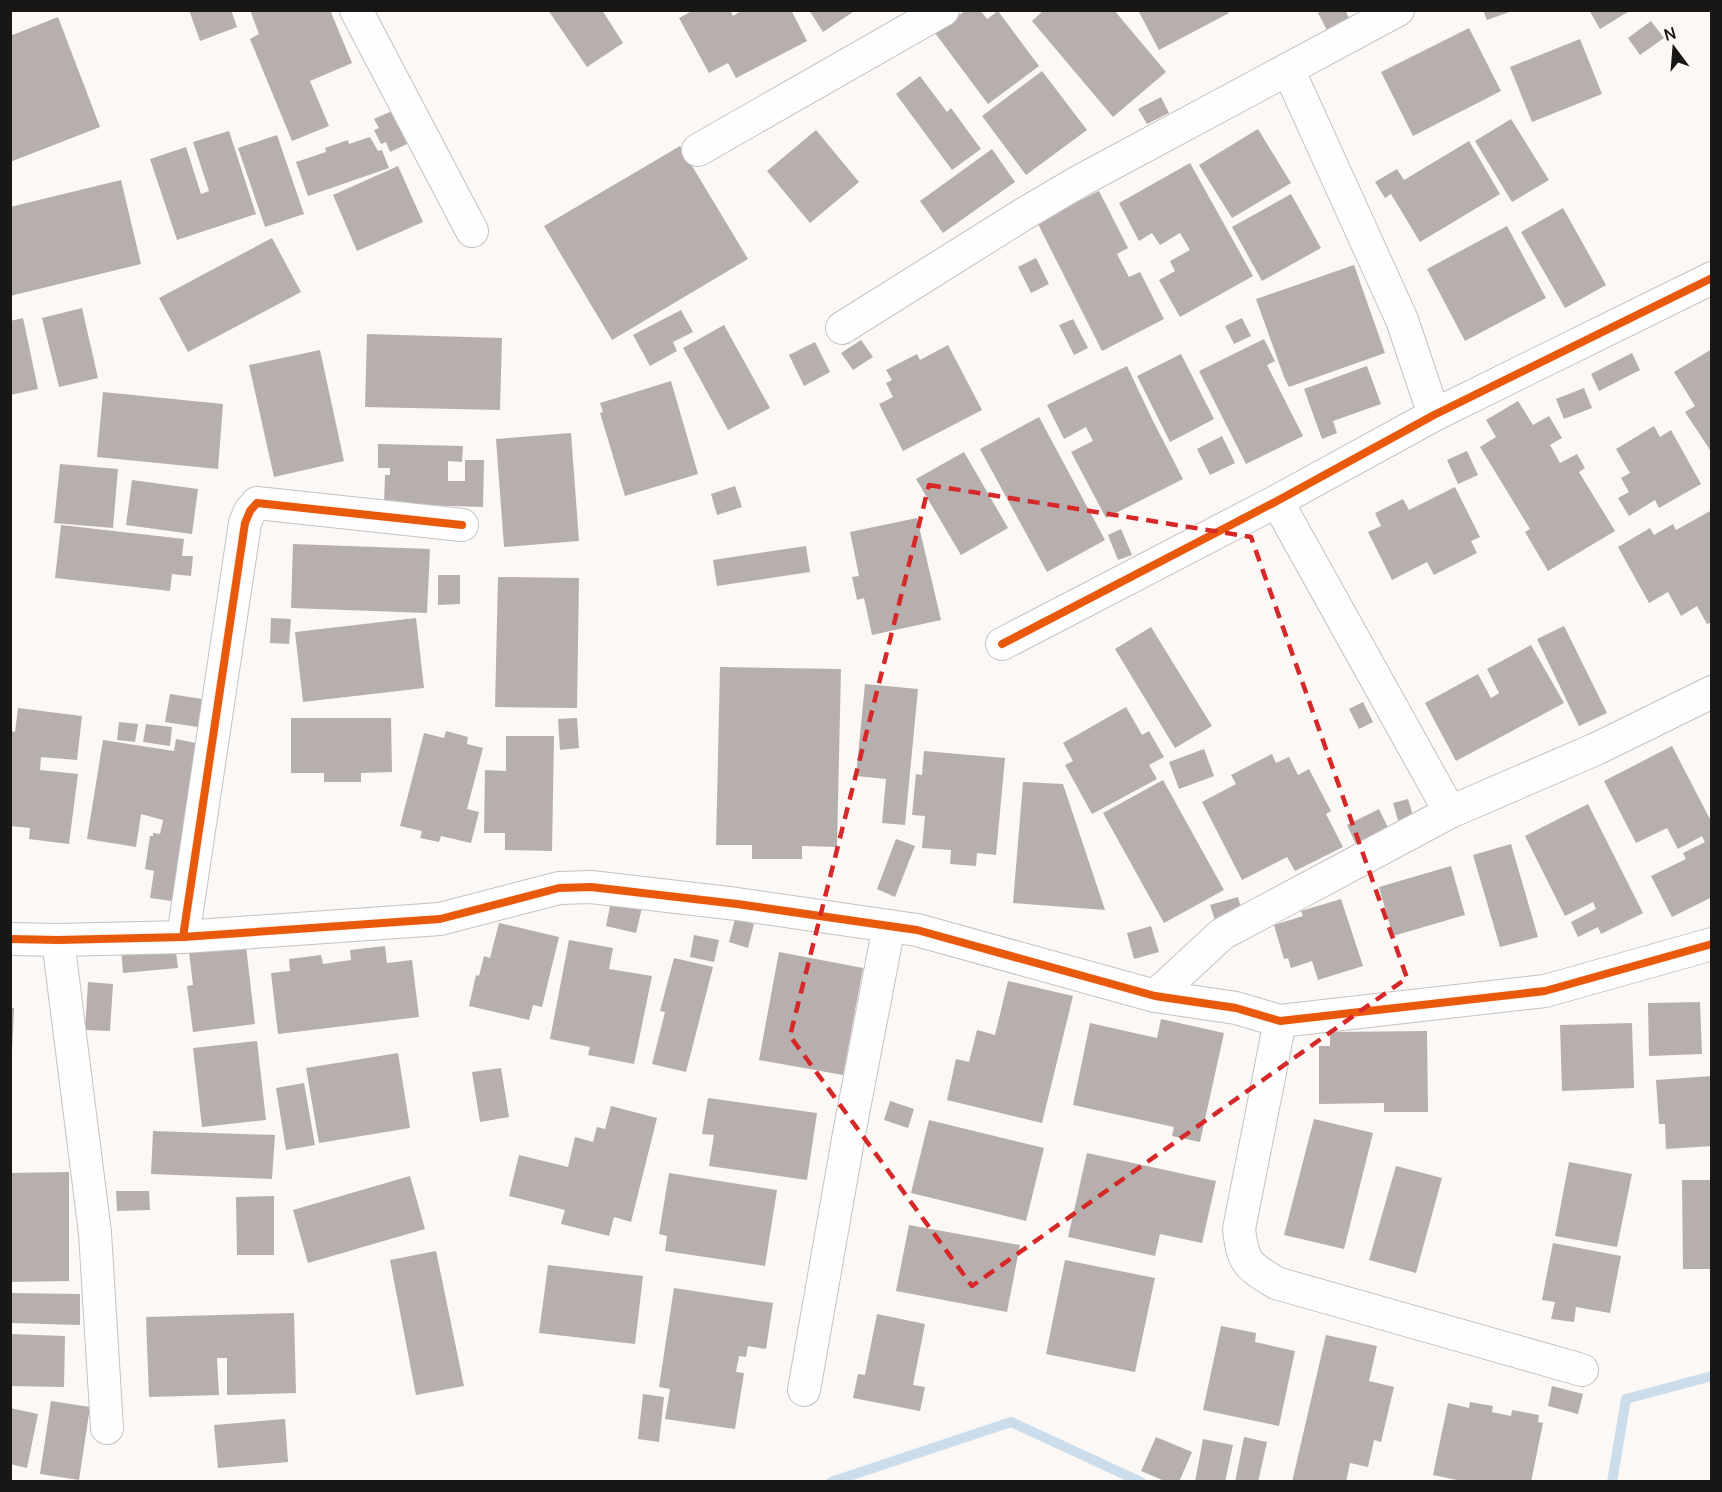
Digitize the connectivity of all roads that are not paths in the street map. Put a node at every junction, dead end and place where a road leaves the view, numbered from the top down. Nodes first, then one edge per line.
1 (356, 10) edge
2 (943, 10) edge
3 (1398, 10) edge
4 (1288, 69) junction
5 (698, 150) dead end
6 (472, 231) dead end
7 (1712, 278) edge
8 (842, 328) dead end
9 (1434, 416) junction
10 (1277, 501) junction
11 (462, 525) dead end
12 (1002, 644) dead end
13 (1712, 692) edge
14 (1450, 812) junction
15 (889, 926) junction
16 (183, 937) junction
17 (10, 939) edge
18 (57, 940) junction
19 (1712, 944) edge
20 (1155, 996) junction
21 (1280, 1021) junction
22 (1582, 1370) dead end
23 (804, 1390) dead end
24 (107, 1428) dead end

1 - 6 street
2 - 5 street
3 - 4 street
4 - 8 street
4 - 9 street
7 - 9 street
9 - 10 street
10 - 12 street
10 - 14 street
11 - 16 street
13 - 14 street
14 - 20 street
15 - 16 street
15 - 20 street
15 - 23 street
16 - 18 street
17 - 18 street
18 - 24 street
19 - 21 street
20 - 21 street
21 - 22 street

